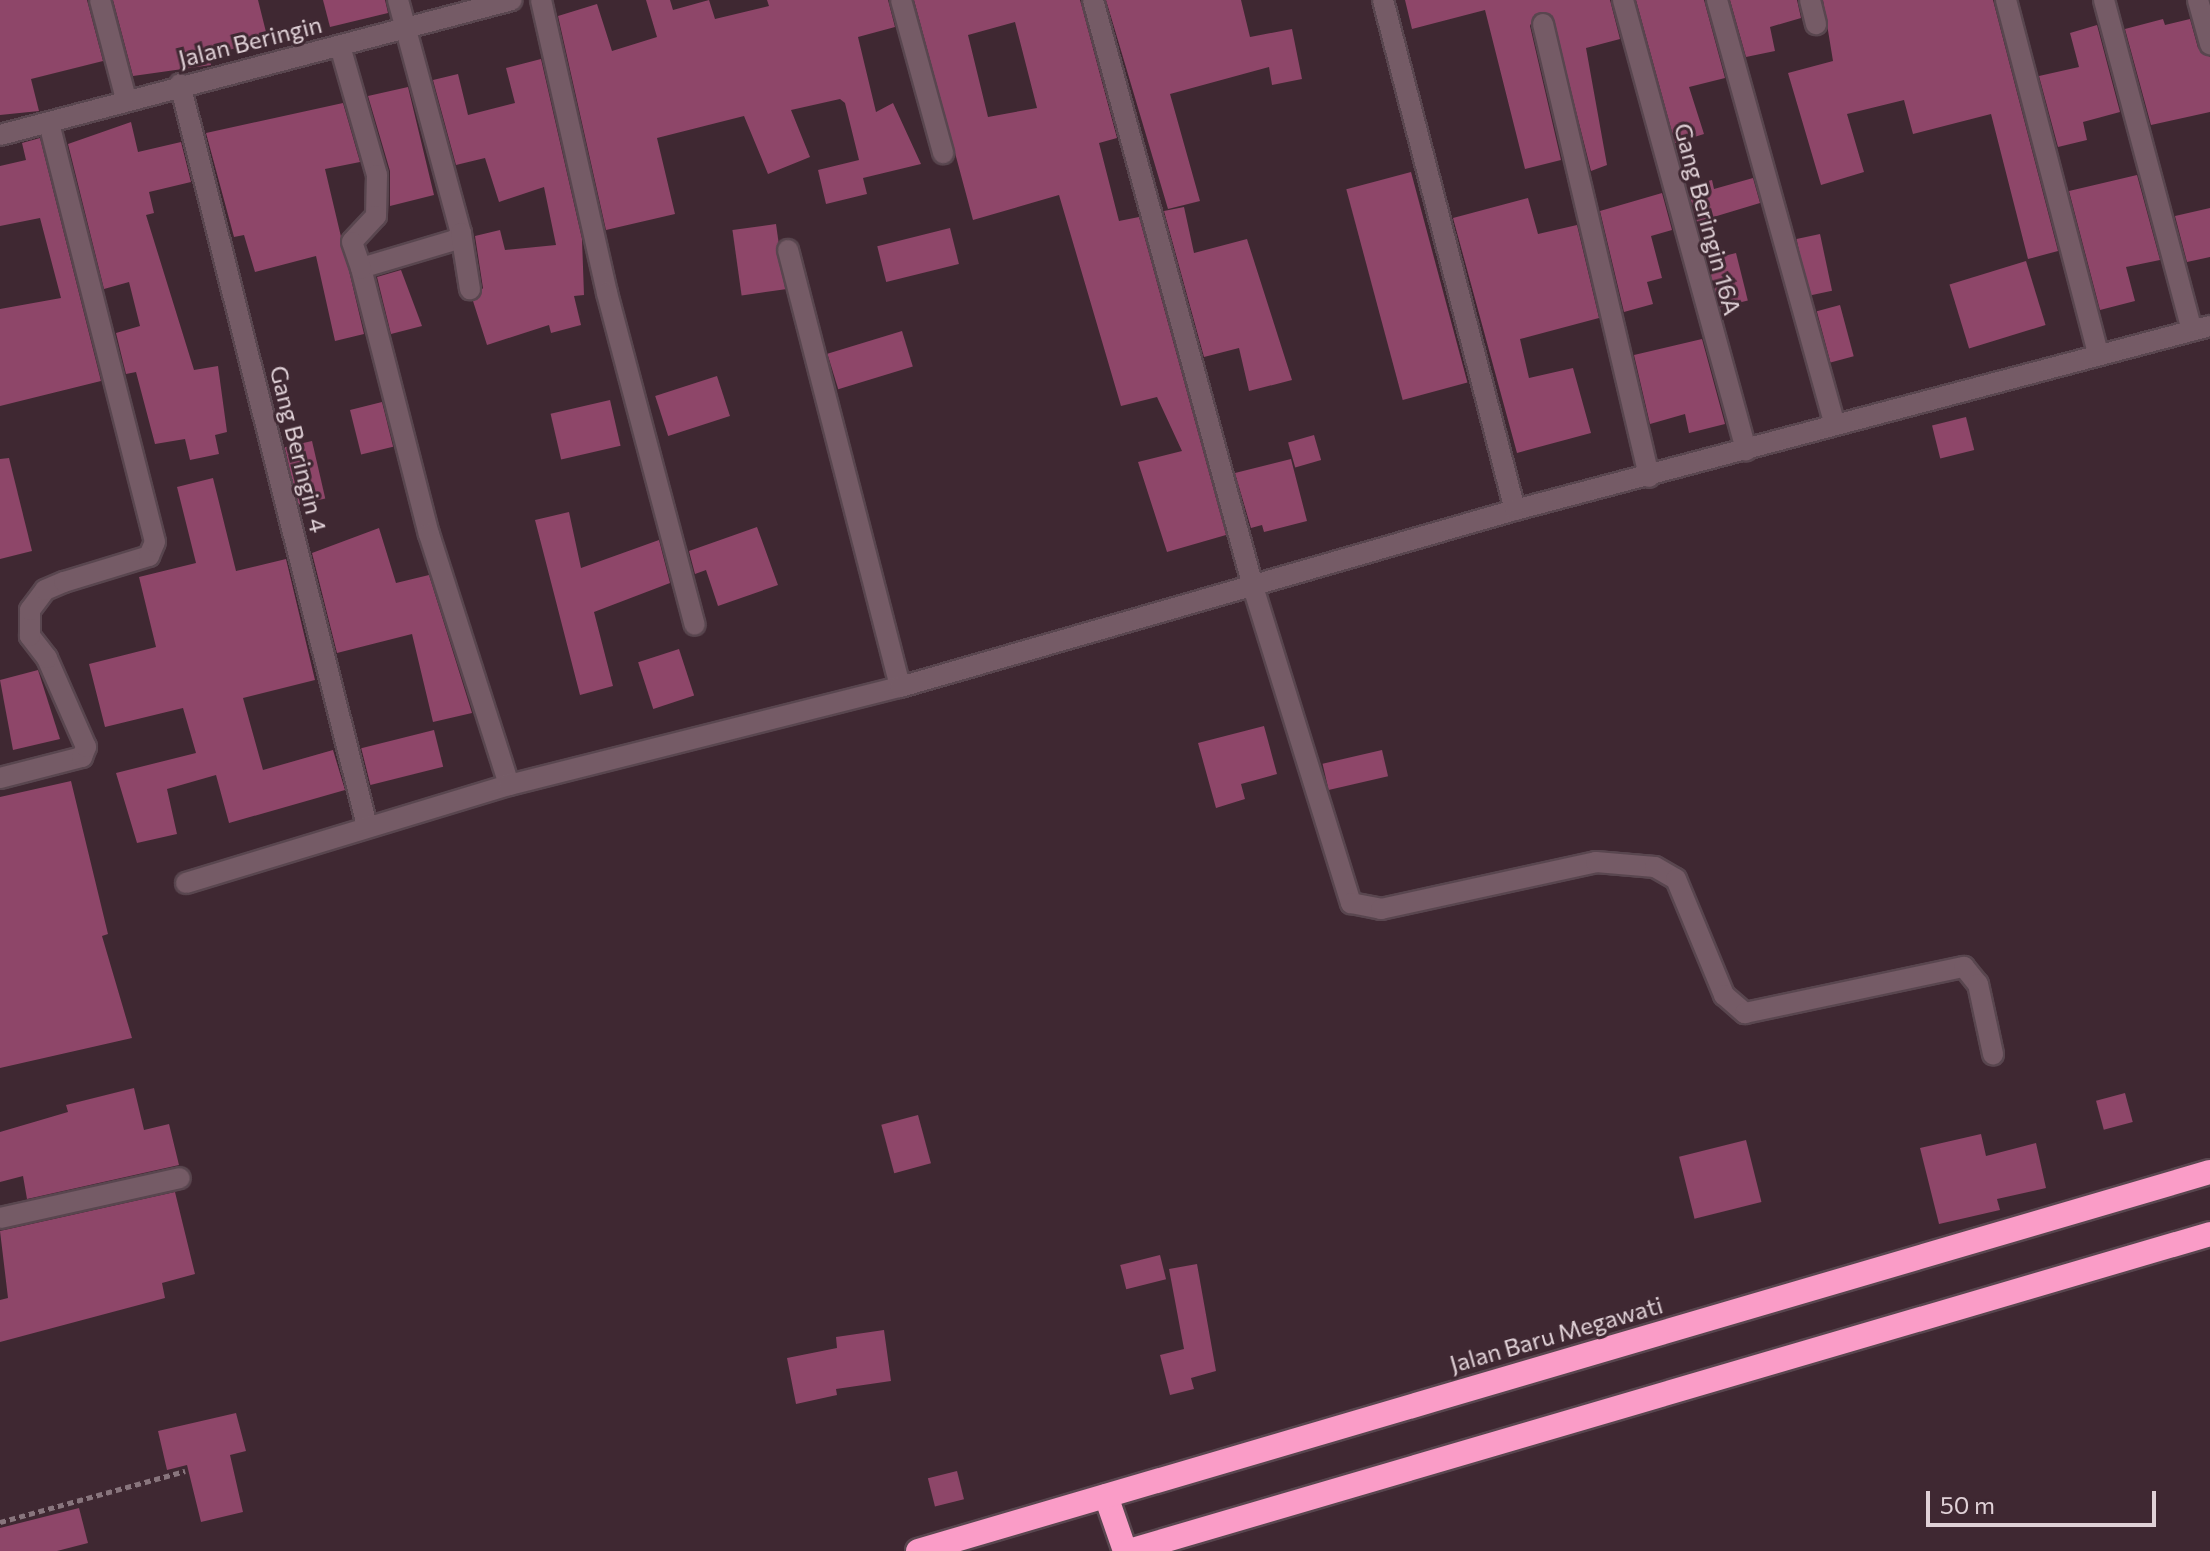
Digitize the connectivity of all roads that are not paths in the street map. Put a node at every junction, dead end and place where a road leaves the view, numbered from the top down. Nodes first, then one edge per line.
1 (100, 0) edge
2 (398, 0) edge
3 (512, 0) edge
4 (541, 0) edge
5 (901, 0) edge
6 (1093, 0) edge
7 (1383, 0) edge
8 (1623, 0) edge
9 (1717, 0) edge
10 (1810, 0) edge
11 (2006, 0) edge
12 (2104, 0) edge
13 (2198, 0) edge
14 (1543, 24) dead end
15 (1816, 24) dead end
16 (406, 29) junction
17 (2210, 44) edge
18 (340, 46) junction
19 (180, 84) junction
20 (126, 99) junction
21 (49, 122) junction
22 (0, 135) edge
23 (943, 153) dead end
24 (461, 233) junction
25 (788, 250) dead end
26 (361, 268) junction
27 (470, 289) dead end
28 (2201, 328) edge
29 (2098, 354) junction
30 (1835, 425) junction
31 (1746, 451) junction
32 (1649, 477) junction
33 (1515, 510) junction
34 (1254, 590) junction
35 (695, 625) dead end
36 (900, 687) junction
37 (0, 778) edge
38 (509, 785) junction
39 (367, 826) junction
40 (186, 883) dead end
41 (1993, 1054) dead end
42 (2210, 1172) edge
43 (180, 1178) dead end
44 (0, 1218) edge
45 (2210, 1234) edge
46 (1106, 1496) junction
47 (997, 1540) edge
48 (918, 1551) edge
49 (1127, 1551) edge

1 - 20 street
2 - 16 street
3 - 16 street, Jalan Beringin
4 - 35 street
5 - 23 street
6 - 34 street
7 - 33 street
8 - 31 street, Gang Beringin 16A
9 - 30 street
10 - 15 street
11 - 29 street
12 - 28 street
13 - 17 street
14 - 32 street
16 - 18 street, Jalan Beringin
16 - 24 street
18 - 19 street, Jalan Beringin
18 - 26 street
19 - 20 street, Jalan Beringin
19 - 39 street, Gang Beringin 4
20 - 21 street, Jalan Beringin
21 - 22 street, Jalan Beringin
21 - 37 street
24 - 26 street
24 - 27 street
25 - 36 street
26 - 38 street
28 - 29 street
29 - 30 street
30 - 31 street
31 - 32 street
32 - 33 street
33 - 34 street
34 - 36 street
34 - 41 street
36 - 38 street
38 - 39 street
39 - 40 street
42 - 46 highway, Jalan Baru Megawati
43 - 44 street
45 - 49 highway
46 - 47 highway, Jalan Baru Megawati
46 - 49 highway
47 - 48 highway, Jalan Baru Megawati

